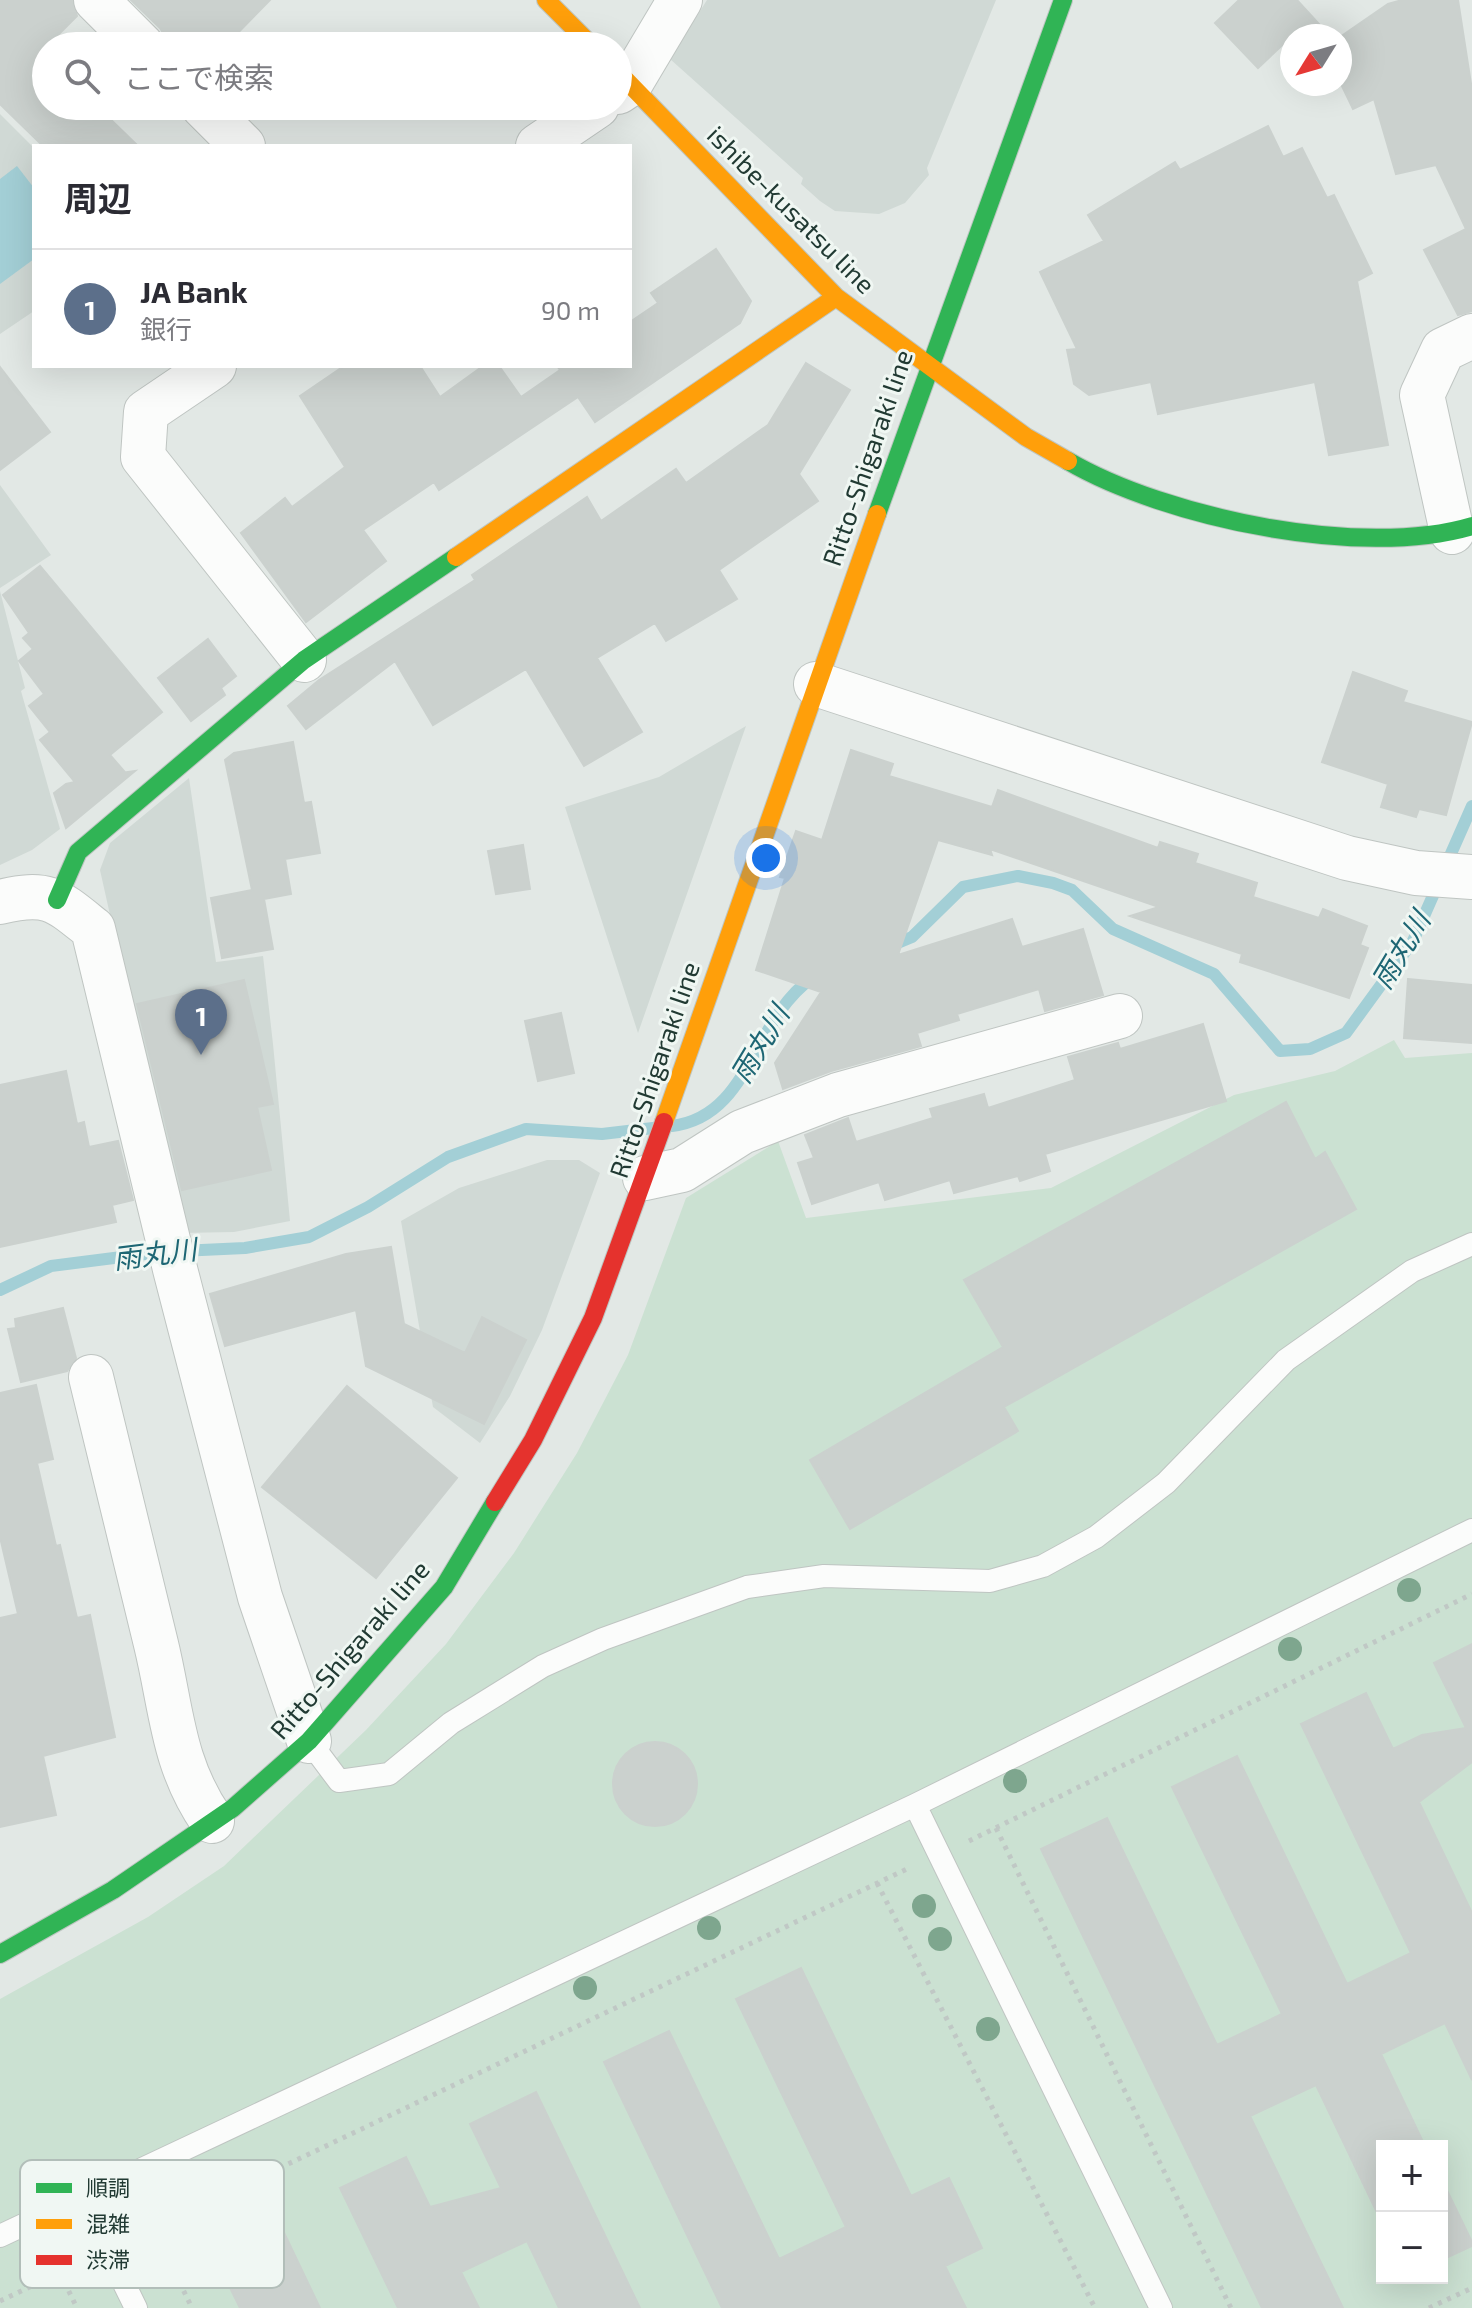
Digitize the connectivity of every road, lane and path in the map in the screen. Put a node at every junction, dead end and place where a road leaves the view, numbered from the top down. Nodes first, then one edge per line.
1 (96, 0) edge
2 (546, 0) edge
3 (680, 0) edge
4 (1063, 0) edge
5 (128, 32) edge
6 (578, 32) edge
7 (632, 66) edge
8 (632, 103) edge
9 (217, 120) edge
10 (573, 120) edge
11 (241, 144) edge
12 (541, 144) edge
13 (836, 297) junction
14 (1472, 336) edge
15 (928, 367) junction
16 (211, 368) edge
17 (1462, 529) edge
18 (304, 660) junction
19 (816, 684) junction
20 (1468, 877) edge
21 (57, 900) junction
22 (0, 902) edge
23 (1120, 1016) dead end
24 (650, 1164) junction
25 (1472, 1244) edge
26 (91, 1377) dead end
27 (1472, 1530) edge
28 (1472, 1594) edge
29 (309, 1741) junction
30 (915, 1805) junction
31 (212, 1821) junction
32 (996, 1828) junction
33 (939, 1855) junction
34 (877, 1883) junction
35 (0, 1954) edge
36 (163, 2160) edge
37 (284, 2166) edge
38 (20, 2227) edge
39 (0, 2236) edge
40 (28, 2288) edge
41 (67, 2288) edge
42 (126, 2288) edge
43 (182, 2288) edge
44 (1472, 2288) edge
45 (0, 2301) edge
46 (77, 2308) edge
47 (136, 2308) edge
48 (192, 2308) edge
49 (1095, 2308) edge
50 (1161, 2308) edge
51 (1231, 2308) edge
52 (1429, 2308) edge

1 - 5 street
2 - 6 main road
3 - 7 street
4 - 15 main road, Ritto-Shigaraki line
8 - 13 main road, ishibe-kusatsu line
9 - 11 street
10 - 12 street
13 - 15 main road, ishibe-kusatsu line
13 - 18 main road
14 - 17 street
15 - 17 main road, ishibe-kusatsu line
15 - 19 main road, Ritto-Shigaraki line
16 - 18 street
18 - 21 main road
19 - 20 street
19 - 24 main road, Ritto-Shigaraki line
21 - 22 street
21 - 29 street
23 - 24 street
24 - 29 main road, Ritto-Shigaraki line
25 - 29 lane
26 - 31 street
27 - 30 lane
28 - 32 path
29 - 31 main road, Ritto-Shigaraki line
30 - 33 lane
30 - 36 lane
31 - 35 main road, Ritto-Shigaraki line
32 - 33 path
32 - 51 path
33 - 34 path
33 - 50 lane
34 - 37 path
34 - 49 path
38 - 39 lane
40 - 45 path
41 - 46 path
42 - 47 lane
43 - 48 path
44 - 52 path

